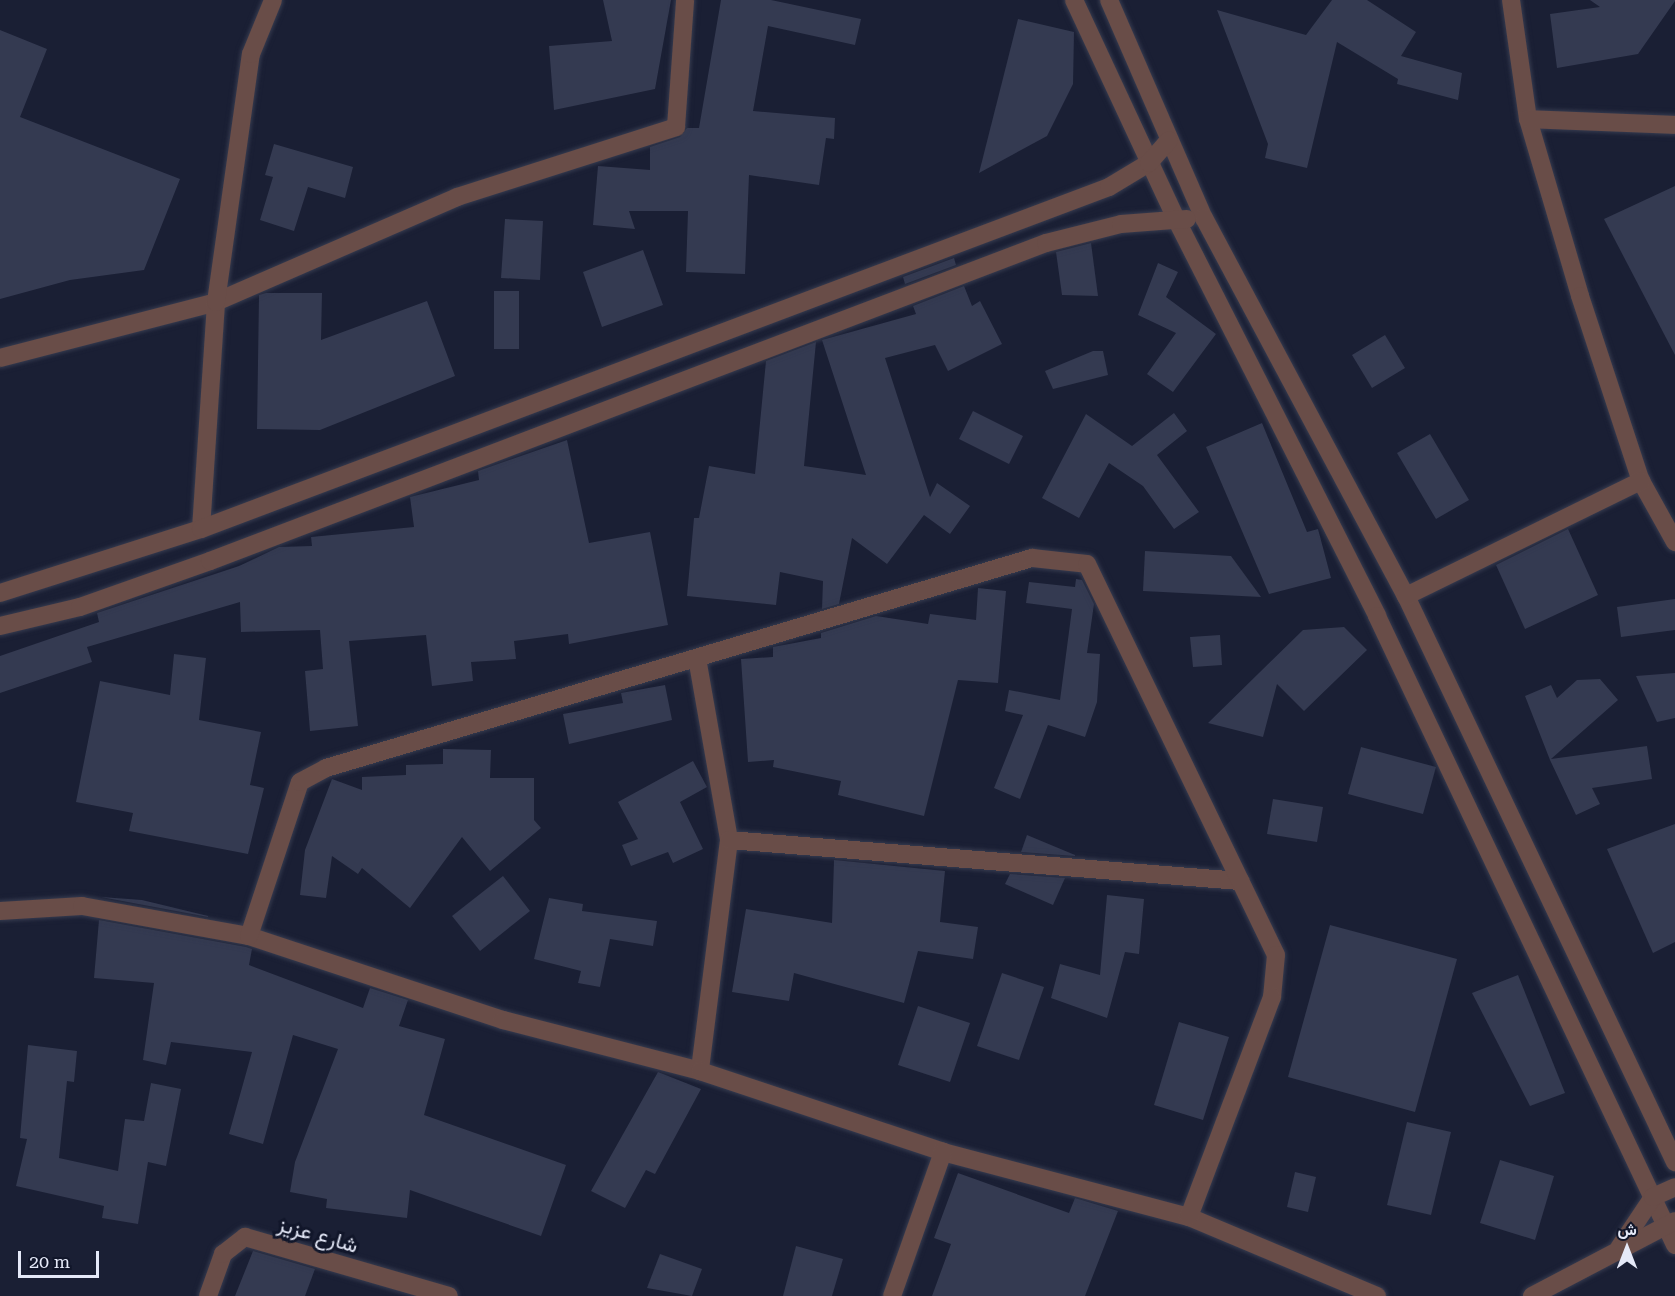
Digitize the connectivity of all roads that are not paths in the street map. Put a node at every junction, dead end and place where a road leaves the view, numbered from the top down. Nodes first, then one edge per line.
1 (273, 0) edge
2 (685, 0) edge
3 (1074, 0) edge
4 (1109, 0) edge
5 (1511, 0) edge
6 (1528, 119) junction
7 (1675, 125) edge
8 (1169, 140) junction
9 (1149, 163) junction
10 (1204, 218) junction
11 (1176, 219) junction
12 (216, 302) junction
13 (0, 358) edge
14 (1641, 481) junction
15 (201, 529) junction
16 (1675, 542) edge
17 (0, 593) edge
18 (1406, 596) junction
19 (0, 626) edge
20 (697, 658) junction
21 (729, 840) junction
22 (1240, 881) junction
23 (0, 911) edge
24 (249, 936) junction
25 (700, 1071) junction
26 (943, 1152) junction
27 (1675, 1162) edge
28 (1675, 1187) edge
29 (1653, 1197) junction
30 (1189, 1217) junction
31 (1670, 1223) edge
32 (1675, 1245) edge
33 (1617, 1250) junction
34 (208, 1296) edge
35 (449, 1296) edge
36 (892, 1296) edge
37 (1377, 1296) edge
38 (1532, 1296) edge

1 - 12 street
2 - 12 street
3 - 9 street
4 - 8 street
5 - 6 street
6 - 7 street
6 - 14 street
8 - 9 street
8 - 10 street
9 - 11 street
9 - 15 street
10 - 11 street
10 - 18 street
11 - 19 street
11 - 29 street
12 - 13 street
12 - 15 street
14 - 16 street
14 - 18 street
15 - 17 street
18 - 27 street
20 - 21 street
20 - 22 street
20 - 24 street
21 - 22 street
21 - 25 street
22 - 30 street
23 - 24 street
24 - 25 street
25 - 26 street
26 - 30 street
26 - 36 street
28 - 29 street
29 - 31 street
29 - 33 street
30 - 37 street
31 - 32 street
31 - 33 street
33 - 38 street
34 - 35 street, شارع عزيز

